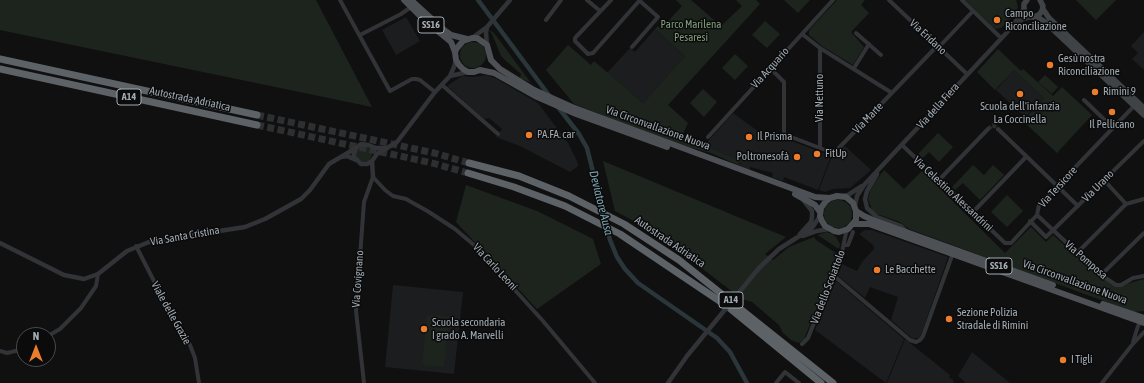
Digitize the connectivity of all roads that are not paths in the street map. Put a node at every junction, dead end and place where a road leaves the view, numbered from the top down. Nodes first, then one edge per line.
1 (340, 0) edge
2 (404, 0) edge
3 (411, 0) edge
4 (510, 0) edge
5 (561, 0) edge
6 (587, 0) edge
7 (611, 0) edge
8 (640, 0) edge
9 (833, 0) edge
10 (889, 0) edge
11 (962, 0) edge
12 (1024, 3) edge
13 (1042, 3) edge
14 (411, 7) junction
15 (600, 11) junction
16 (973, 11) junction
17 (1034, 16) junction
18 (546, 20) dead end
19 (487, 27) junction
20 (1012, 27) junction
21 (856, 33) dead end
22 (802, 34) junction
23 (360, 35) junction
24 (469, 38) junction
25 (1001, 38) junction
26 (869, 44) junction
27 (487, 45) junction
28 (939, 46) junction
29 (632, 47) dead end
30 (820, 48) junction
31 (456, 52) junction
32 (881, 55) dead end
33 (490, 56) junction
34 (0, 59) edge
35 (456, 60) junction
36 (770, 68) junction
37 (854, 68) junction
38 (0, 69) edge
39 (480, 70) junction
40 (468, 72) junction
41 (967, 74) junction
42 (450, 76) junction
43 (442, 85) junction
44 (435, 92) junction
45 (892, 92) junction
46 (535, 93) junction
47 (1084, 100) dead end
48 (1134, 106) junction
49 (1144, 108) edge
50 (257, 115) tunnel mouth
51 (1144, 115) edge
52 (257, 125) tunnel mouth
53 (1113, 128) junction
54 (988, 129) dead end
55 (998, 129) dead end
56 (498, 134) dead end
57 (708, 137) dead end
58 (1144, 141) edge
59 (370, 146) junction
60 (902, 146) junction
61 (356, 148) junction
62 (385, 148) junction
63 (820, 148) junction
64 (339, 157) junction
65 (1026, 157) junction
66 (373, 159) junction
67 (356, 160) junction
68 (469, 163) tunnel mouth
69 (364, 165) junction
70 (882, 166) junction
71 (468, 174) tunnel mouth
72 (373, 177) junction
73 (939, 180) junction
74 (1104, 180) junction
75 (864, 185) junction
76 (1058, 186) junction
77 (800, 196) junction
78 (842, 196) junction
79 (830, 198) junction
80 (1144, 199) edge
81 (1126, 204) junction
82 (1078, 206) junction
83 (856, 209) junction
84 (973, 212) junction
85 (820, 214) junction
86 (1036, 215) junction
87 (1030, 222) junction
88 (852, 228) junction
89 (829, 229) junction
90 (1053, 231) junction
91 (908, 233) junction
92 (1144, 233) edge
93 (794, 239) junction
94 (0, 243) edge
95 (1005, 243) joint
96 (136, 246) junction
97 (953, 253) junction
98 (1077, 253) junction
99 (98, 274) junction
100 (834, 275) junction
101 (1101, 275) junction
102 (1144, 276) edge
103 (1141, 320) edge
104 (56, 331) edge
105 (1143, 332) edge
106 (802, 344) dead end
107 (1132, 345) junction
108 (0, 351) edge
109 (16, 351) edge
110 (199, 383) edge
111 (364, 383) edge
112 (595, 383) edge
113 (668, 383) edge
114 (776, 383) edge
115 (799, 383) edge
116 (821, 383) edge
117 (833, 383) edge
118 (1102, 383) edge

1 - 23 street
2 - 14 main road, SS16
3 - 24 main road, SS16
4 - 19 street
5 - 18 street
6 - 15 street
7 - 15 street
8 - 15 street
8 - 29 street
9 - 22 street, Via Acquario
10 - 28 street, Via Eridano
11 - 16 street
12 - 17 main road
12 - 20 street, Via della Fiera
13 - 17 main road
13 - 49 main road
14 - 23 street
14 - 31 main road, SS16
16 - 25 street
16 - 28 street, Via Marte
17 - 20 street, Via della Fiera
17 - 48 main road
19 - 24 street
19 - 27 street
20 - 25 street, Via della Fiera
21 - 26 street
22 - 30 street
22 - 36 street, Via Acquario
23 - 44 street
24 - 27 main road, SS16
24 - 31 main road
25 - 41 street, Via della Fiera
26 - 32 street
26 - 37 street
27 - 33 main road, Via Circonvallazione Nuova
28 - 41 street, Via Eridano
28 - 45 street, Via Marte
30 - 37 street
30 - 63 street, Via Nettuno
31 - 35 main road
33 - 39 main road
33 - 46 main road, Via Circonvallazione Nuova
34 - 50 highway, Autostrada Adriatica / A14
35 - 40 main road
35 - 42 street
36 - 57 street, Via Acquario
36 - 63 street, Via Marte
37 - 45 street
38 - 52 highway, Autostrada Adriatica / A14
39 - 40 main road, Via Circonvallazione Nuova
39 - 46 main road, Via Circonvallazione Nuova
40 - 42 street
41 - 60 street, Via della Fiera
42 - 43 street
43 - 44 street
43 - 56 street
44 - 62 street
45 - 63 street, Via Marte
46 - 77 main road, Via Circonvallazione Nuova
46 - 79 main road, Via Circonvallazione Nuova
47 - 53 street
48 - 51 main road
48 - 53 street, Via Tersicore
53 - 76 street, Via Tersicore
54 - 73 street
55 - 65 street
58 - 74 street, Via Urano
59 - 61 street
59 - 62 street
59 - 66 street
60 - 70 street, Via della Fiera
60 - 73 street, Via Celestino Alessandrini
61 - 64 street, Via Santa Cristina
61 - 67 street
62 - 66 street
64 - 67 street
64 - 96 street, Via Santa Cristina
65 - 76 street
65 - 84 street
66 - 69 street
66 - 72 street
67 - 69 street
68 - 117 highway, Autostrada Adriatica / A14
69 - 72 street
70 - 75 street, Via della Fiera
70 - 91 street, Via Circonvallazione Nuova
71 - 116 highway, Autostrada Adriatica / A14
72 - 111 street, Via Covignano
72 - 112 street, Via Carlo Leoni
73 - 84 street, Via Celestino Alessandrini
74 - 81 street
74 - 82 street, Via Urano
75 - 78 street, Via della Fiera
75 - 83 street, Via della Fiera
76 - 82 street
76 - 86 street, Via Tersicore
77 - 85 main road, Via Circonvallazione Nuova
77 - 93 street
78 - 79 main road, Via Circonvallazione Nuova
78 - 83 main road, Via Circonvallazione Nuova / SS16
79 - 85 main road
80 - 81 street
81 - 98 street
82 - 90 street, Via Urano
83 - 88 main road
83 - 91 main road, Via Circonvallazione Nuova / SS16
84 - 95 street, Via Celestino Alessandrini
85 - 89 main road, Via Circonvallazione Nuova
85 - 93 street
86 - 87 street, Via Tersicore
86 - 90 street, Via Pomposa
87 - 90 street
87 - 95 street, Via Tersicore
88 - 89 main road, Via Circonvallazione Nuova / SS16
88 - 97 main road, Via Circonvallazione Nuova / SS16
88 - 100 street, Via dello Scoiattolo
89 - 93 street
90 - 98 street, Via Pomposa
91 - 103 main road, Via Circonvallazione Nuova / SS16
92 - 101 street
93 - 113 street, bridge
94 - 99 street, Via Santa Cristina
96 - 99 street, Via Santa Cristina
96 - 110 street, Viale delle Grazie
97 - 100 street
97 - 103 main road, Via Circonvallazione Nuova / SS16
98 - 101 street, Via Pomposa
99 - 104 street
100 - 106 street, Via dello Scoiattolo
101 - 102 street, Via Pomposa
103 - 107 street
105 - 107 street
107 - 118 street
108 - 109 street
114 - 115 street

